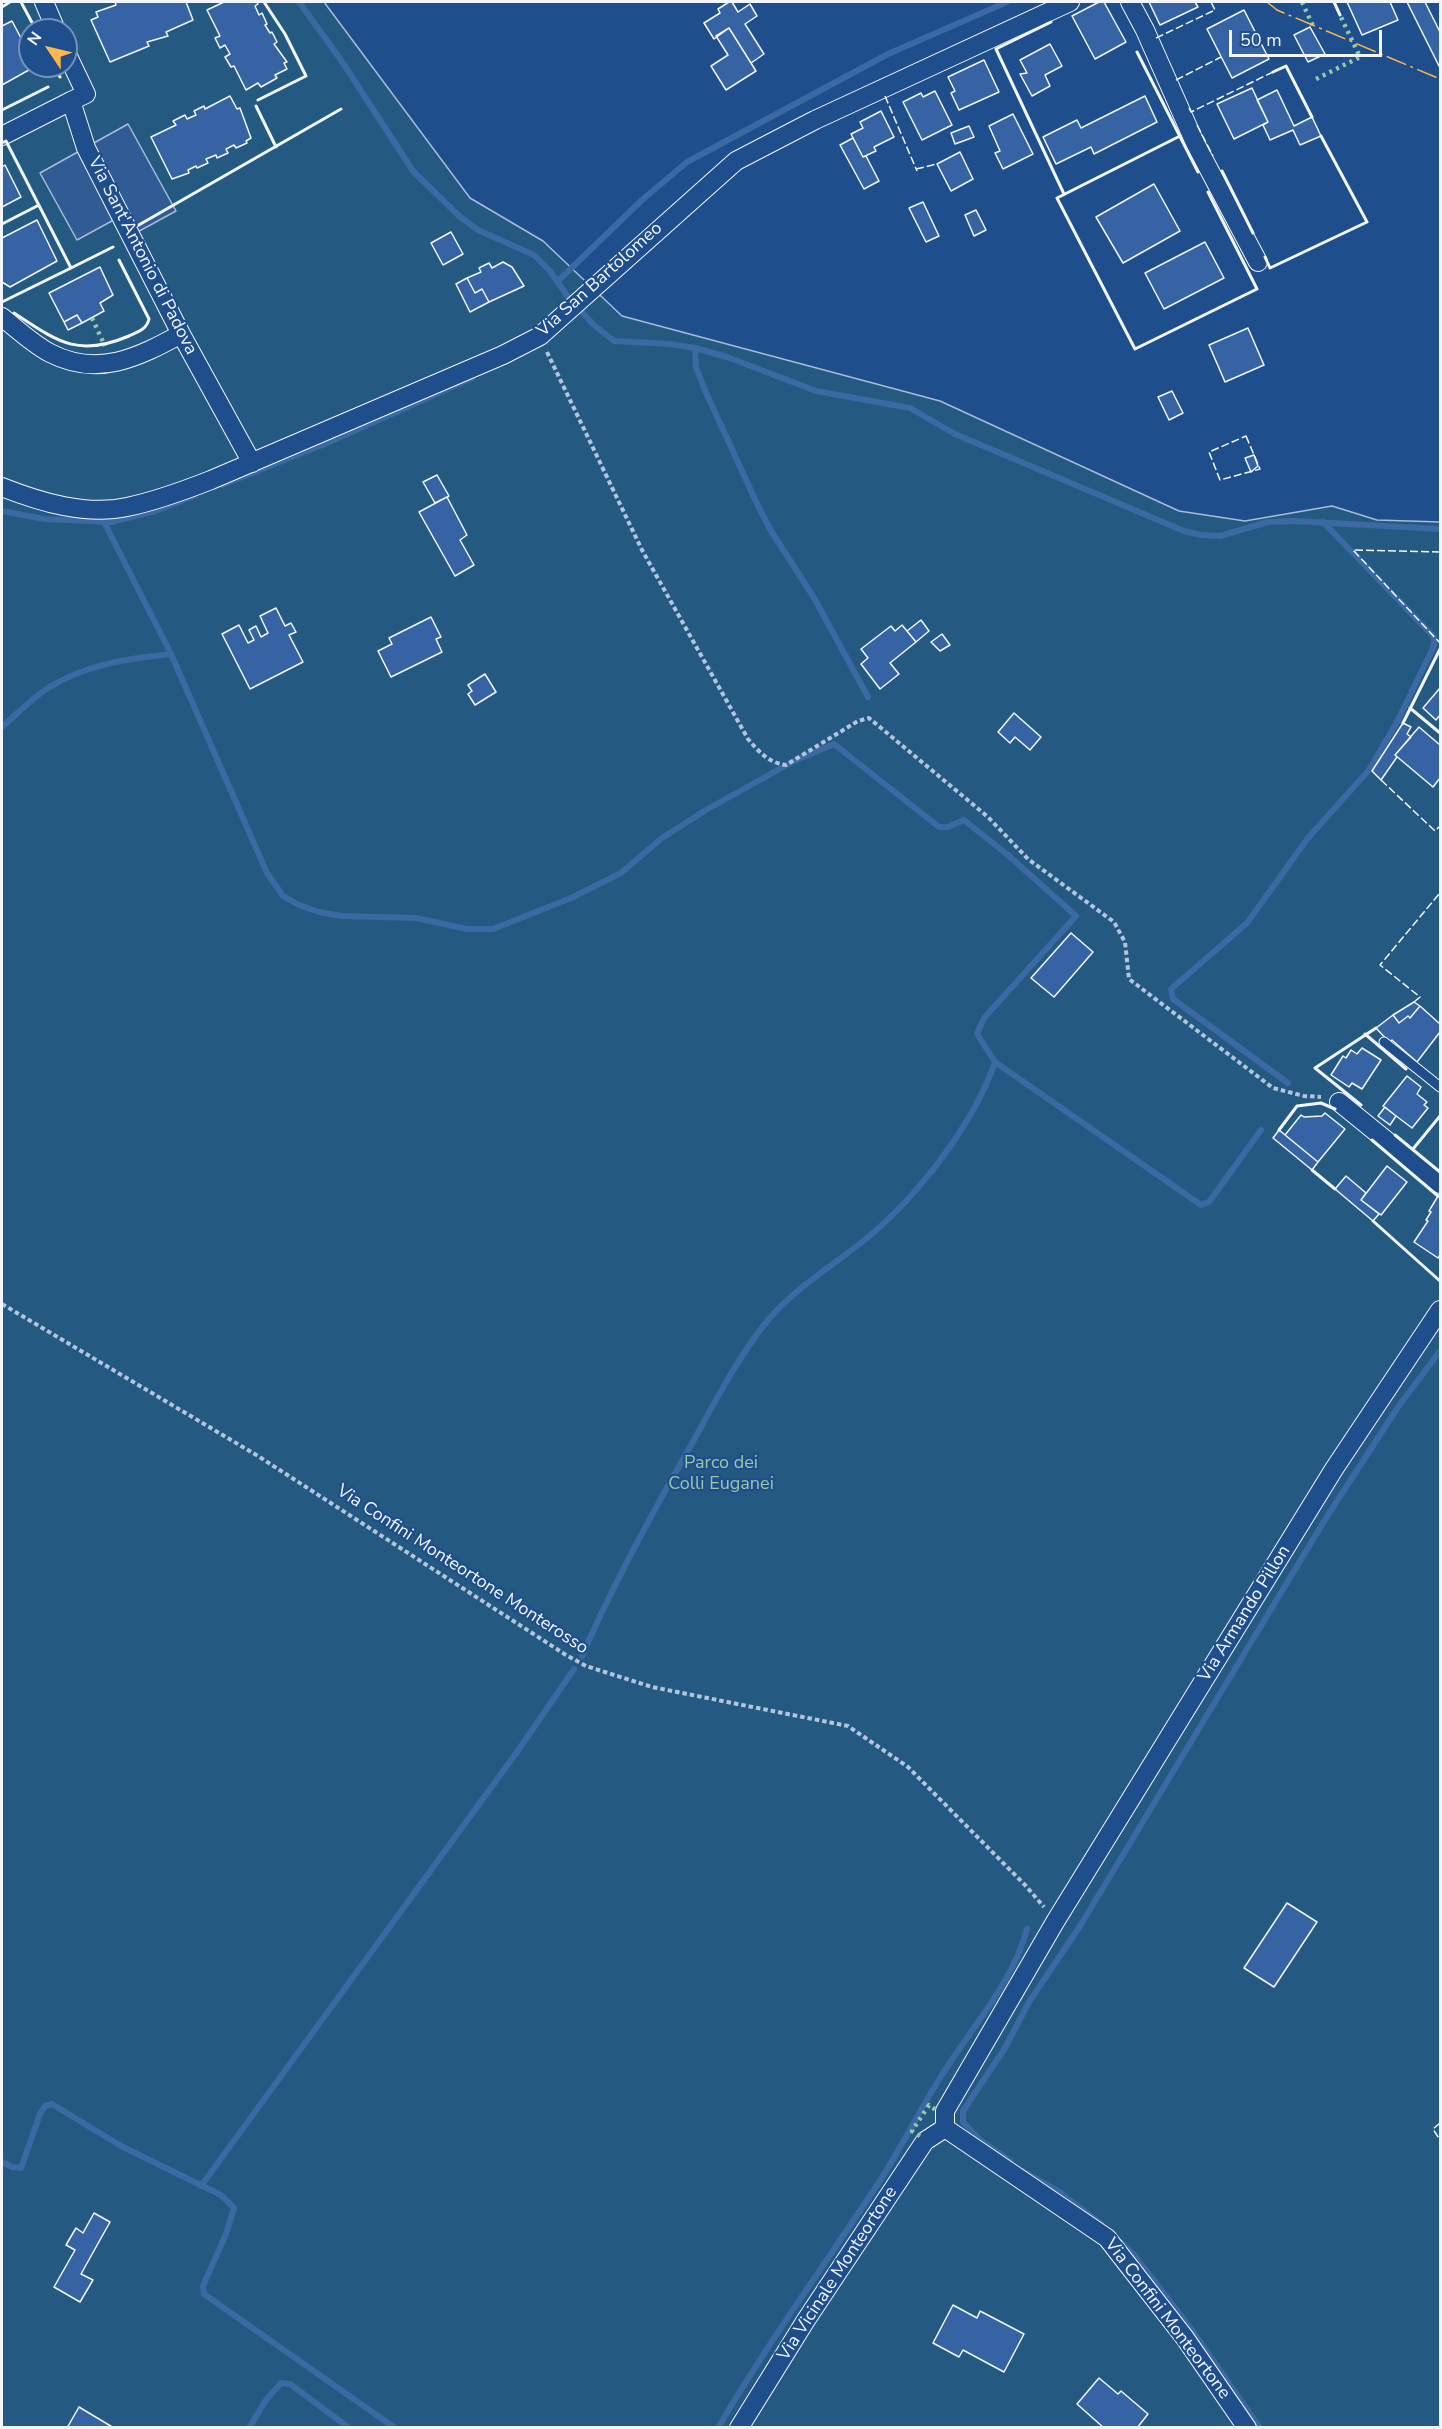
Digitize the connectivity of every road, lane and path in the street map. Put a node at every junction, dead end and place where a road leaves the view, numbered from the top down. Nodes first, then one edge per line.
1 (44, 2) edge
2 (1070, 2) edge
3 (1130, 2) edge
4 (51, 18) edge
5 (78, 77) edge
6 (71, 102) junction
7 (2, 136) edge
8 (1258, 262) dead end
9 (2, 317) edge
10 (182, 334) junction
11 (540, 336) junction
12 (252, 463) junction
13 (2, 487) edge
14 (1384, 1042) dead end
15 (1440, 1087) edge
16 (1339, 1102) joint
17 (1440, 1184) edge
18 (2, 1304) edge
19 (1440, 1310) edge
20 (1055, 1922) junction
21 (945, 2128) junction
22 (739, 2427) edge
23 (1247, 2427) edge

1 - 4 street
2 - 11 street, Via San Bartolomeo
3 - 8 street
5 - 6 street
6 - 7 street
6 - 10 street, Via Sant'Antonio di Padova
9 - 10 street
10 - 12 street, Via Sant'Antonio di Padova
11 - 12 street, Via San Bartolomeo
11 - 16 path
12 - 13 street, Via San Bartolomeo
14 - 15 lane
16 - 17 street
18 - 20 path, Via Confini Monteortone Monterosso
19 - 20 street, Via Armando Pillon
20 - 21 street
21 - 22 street, Via Vicinale Monteortone
21 - 23 street, Via Confini Monteortone

